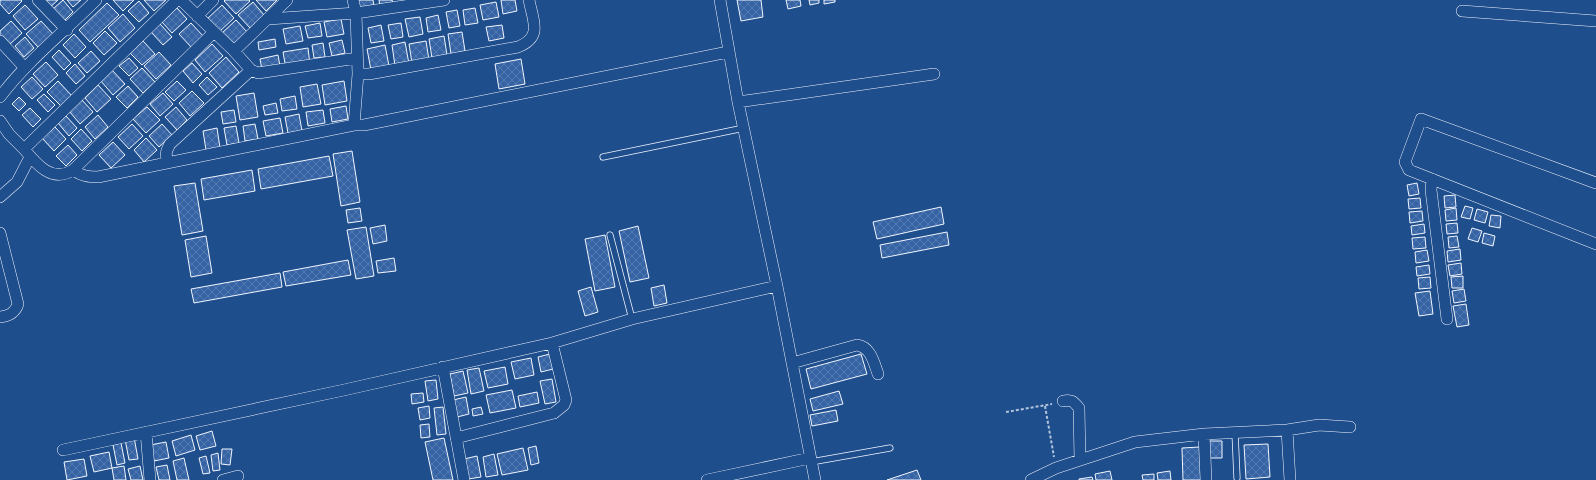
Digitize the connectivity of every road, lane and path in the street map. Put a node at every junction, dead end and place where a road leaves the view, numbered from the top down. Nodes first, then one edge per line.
1 (38, 0) edge
2 (96, 0) edge
3 (177, 0) edge
4 (181, 0) edge
5 (213, 0) edge
6 (287, 0) edge
7 (353, 0) edge
8 (444, 0) edge
9 (529, 0) edge
10 (720, 0) edge
11 (1462, 11) dead end
12 (356, 13) junction
13 (197, 16) junction
14 (268, 19) junction
15 (1596, 21) edge
16 (66, 30) junction
17 (214, 32) junction
18 (0, 41) edge
19 (234, 51) junction
20 (728, 52) junction
21 (357, 58) junction
22 (25, 68) junction
23 (250, 70) junction
24 (358, 74) junction
25 (934, 74) dead end
26 (0, 97) edge
27 (738, 102) junction
28 (0, 121) edge
29 (354, 125) junction
30 (744, 128) junction
31 (27, 153) junction
32 (603, 157) dead end
33 (168, 162) junction
34 (73, 170) junction
35 (1432, 179) junction
36 (1596, 183) edge
37 (0, 197) edge
38 (0, 233) edge
39 (610, 235) dead end
40 (1596, 244) edge
41 (777, 286) junction
42 (0, 317) edge
43 (632, 319) junction
44 (1446, 319) dead end
45 (552, 343) junction
46 (792, 363) junction
47 (443, 367) junction
48 (878, 374) dead end
49 (1063, 400) joint
50 (1045, 406) junction
51 (1006, 412) dead end
52 (1350, 427) dead end
53 (1287, 430) junction
54 (146, 432) junction
55 (1235, 433) junction
56 (1204, 434) junction
57 (456, 438) junction
58 (890, 448) dead end
59 (64, 450) dead end
60 (810, 460) junction
61 (1080, 460) junction
62 (1056, 468) junction
63 (238, 476) dead end
64 (1237, 478) dead end
65 (1033, 479) edge
66 (150, 480) edge
67 (223, 480) edge
68 (464, 480) edge
69 (707, 480) edge
70 (815, 480) edge
71 (1206, 480) edge
72 (1290, 480) edge

1 - 16 street
2 - 16 street
3 - 31 street
4 - 13 street
5 - 13 street
6 - 14 street
7 - 12 street
8 - 12 street
9 - 24 street
10 - 20 street
11 - 15 street
12 - 14 street
12 - 21 street
13 - 17 street
14 - 19 street
16 - 22 street
17 - 19 street
17 - 34 street
18 - 22 street
19 - 23 street
20 - 27 street
20 - 29 street
21 - 23 street
21 - 24 street
22 - 26 street
23 - 33 street
24 - 29 street
25 - 27 street
27 - 30 street
28 - 31 street
29 - 33 street
30 - 32 lane
30 - 41 street
31 - 34 street
31 - 37 street
33 - 34 street
35 - 36 street
35 - 40 street
35 - 44 street
38 - 42 street
39 - 43 lane
41 - 43 street
41 - 46 street
43 - 45 street
45 - 47 street
45 - 57 street
46 - 48 street
46 - 60 street
47 - 54 street
47 - 57 street
49 - 50 path
49 - 61 street
50 - 51 path
50 - 62 path
52 - 53 street
53 - 55 street
53 - 72 street
54 - 59 street
54 - 66 street
55 - 56 street
55 - 64 lane
56 - 61 street
56 - 71 street
57 - 68 street
58 - 60 lane
60 - 69 street
60 - 70 street
61 - 62 street
62 - 65 street
63 - 67 street

